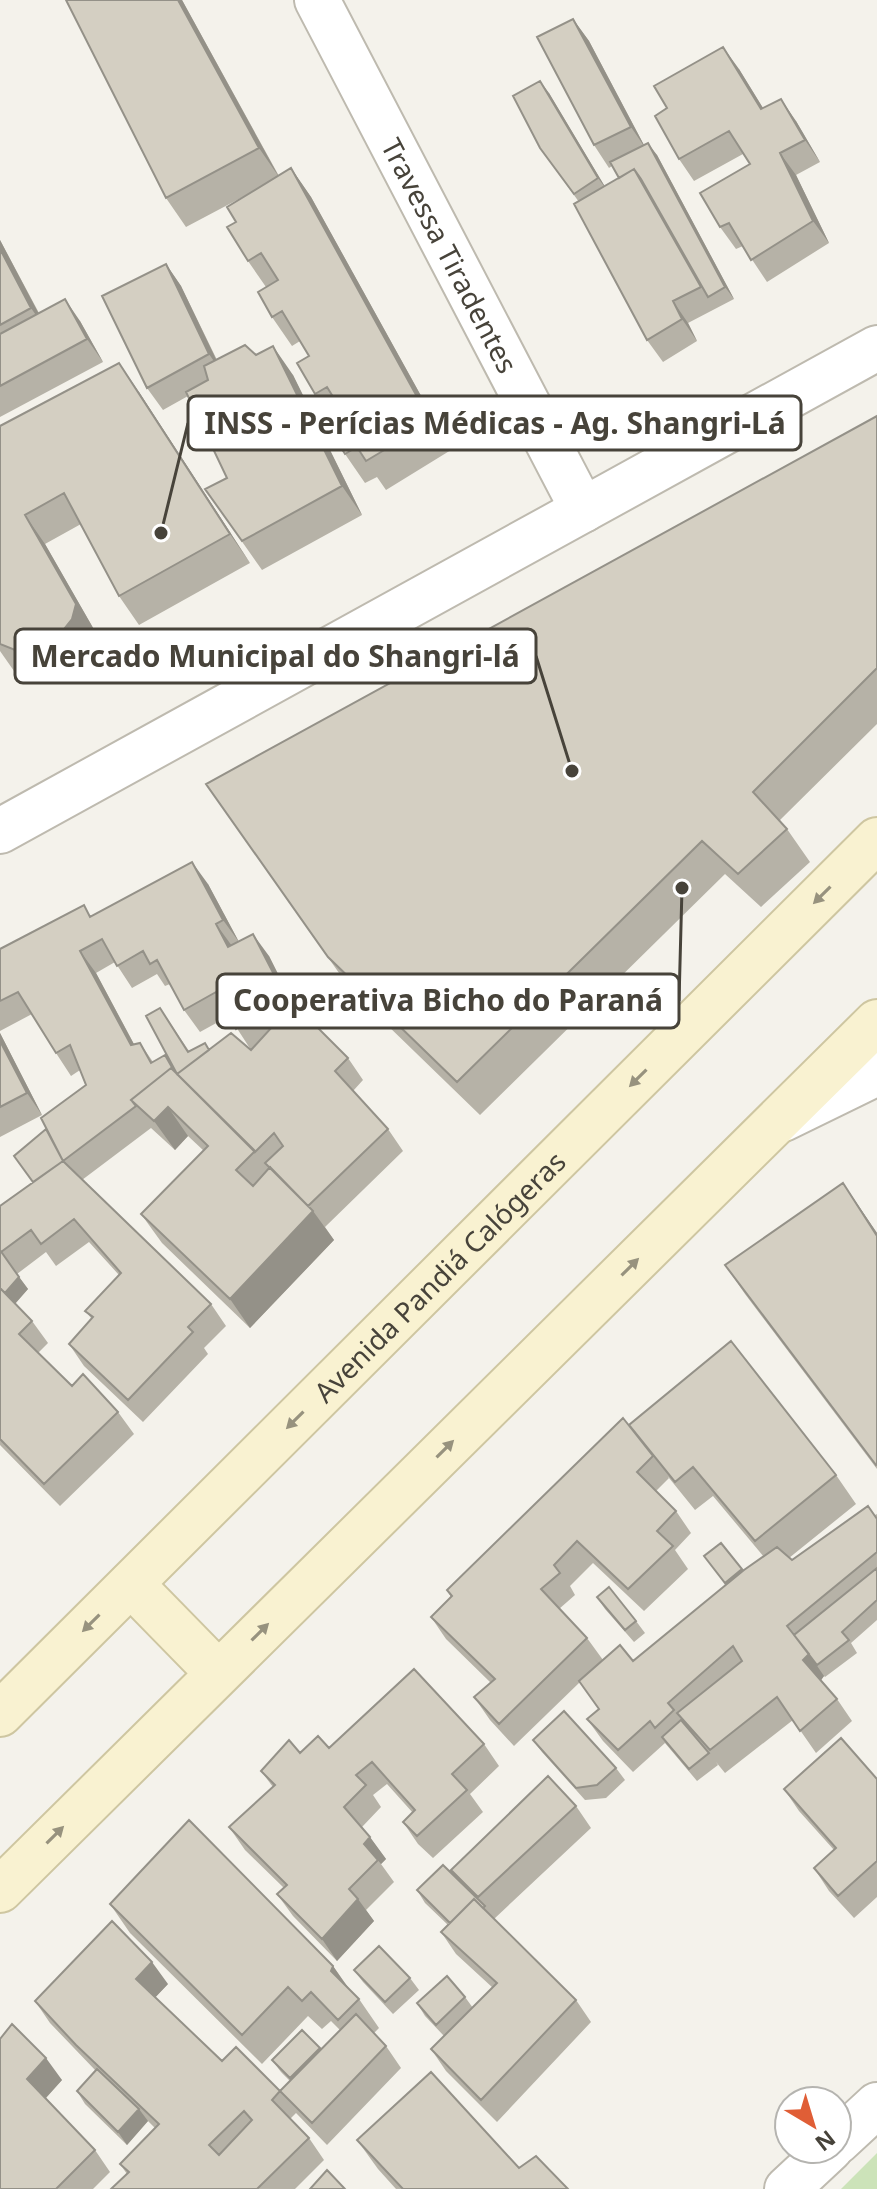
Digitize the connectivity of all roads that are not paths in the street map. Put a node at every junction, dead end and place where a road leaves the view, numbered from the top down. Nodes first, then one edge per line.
1 (317, 0) edge
2 (877, 348) edge
3 (583, 510) junction
4 (0, 831) edge
5 (877, 840) edge
6 (877, 1022) edge
7 (877, 1073) edge
8 (777, 1122) junction
9 (131, 1584) junction
10 (218, 1673) junction
11 (0, 1714) edge
12 (0, 1890) edge
13 (877, 2105) edge
14 (853, 2127) edge
15 (813, 2165) edge
16 (787, 2189) edge

1 - 3 street, Travessa Tiradentes
2 - 3 street
3 - 4 street
5 -> 9 street, Avenida Pandiá Calógeras
6 - 8 street
7 - 8 street
10 -> 8 street
9 - 10 street
9 -> 11 street, Avenida Pandiá Calógeras
12 -> 10 street
13 - 14 street
15 - 16 street

